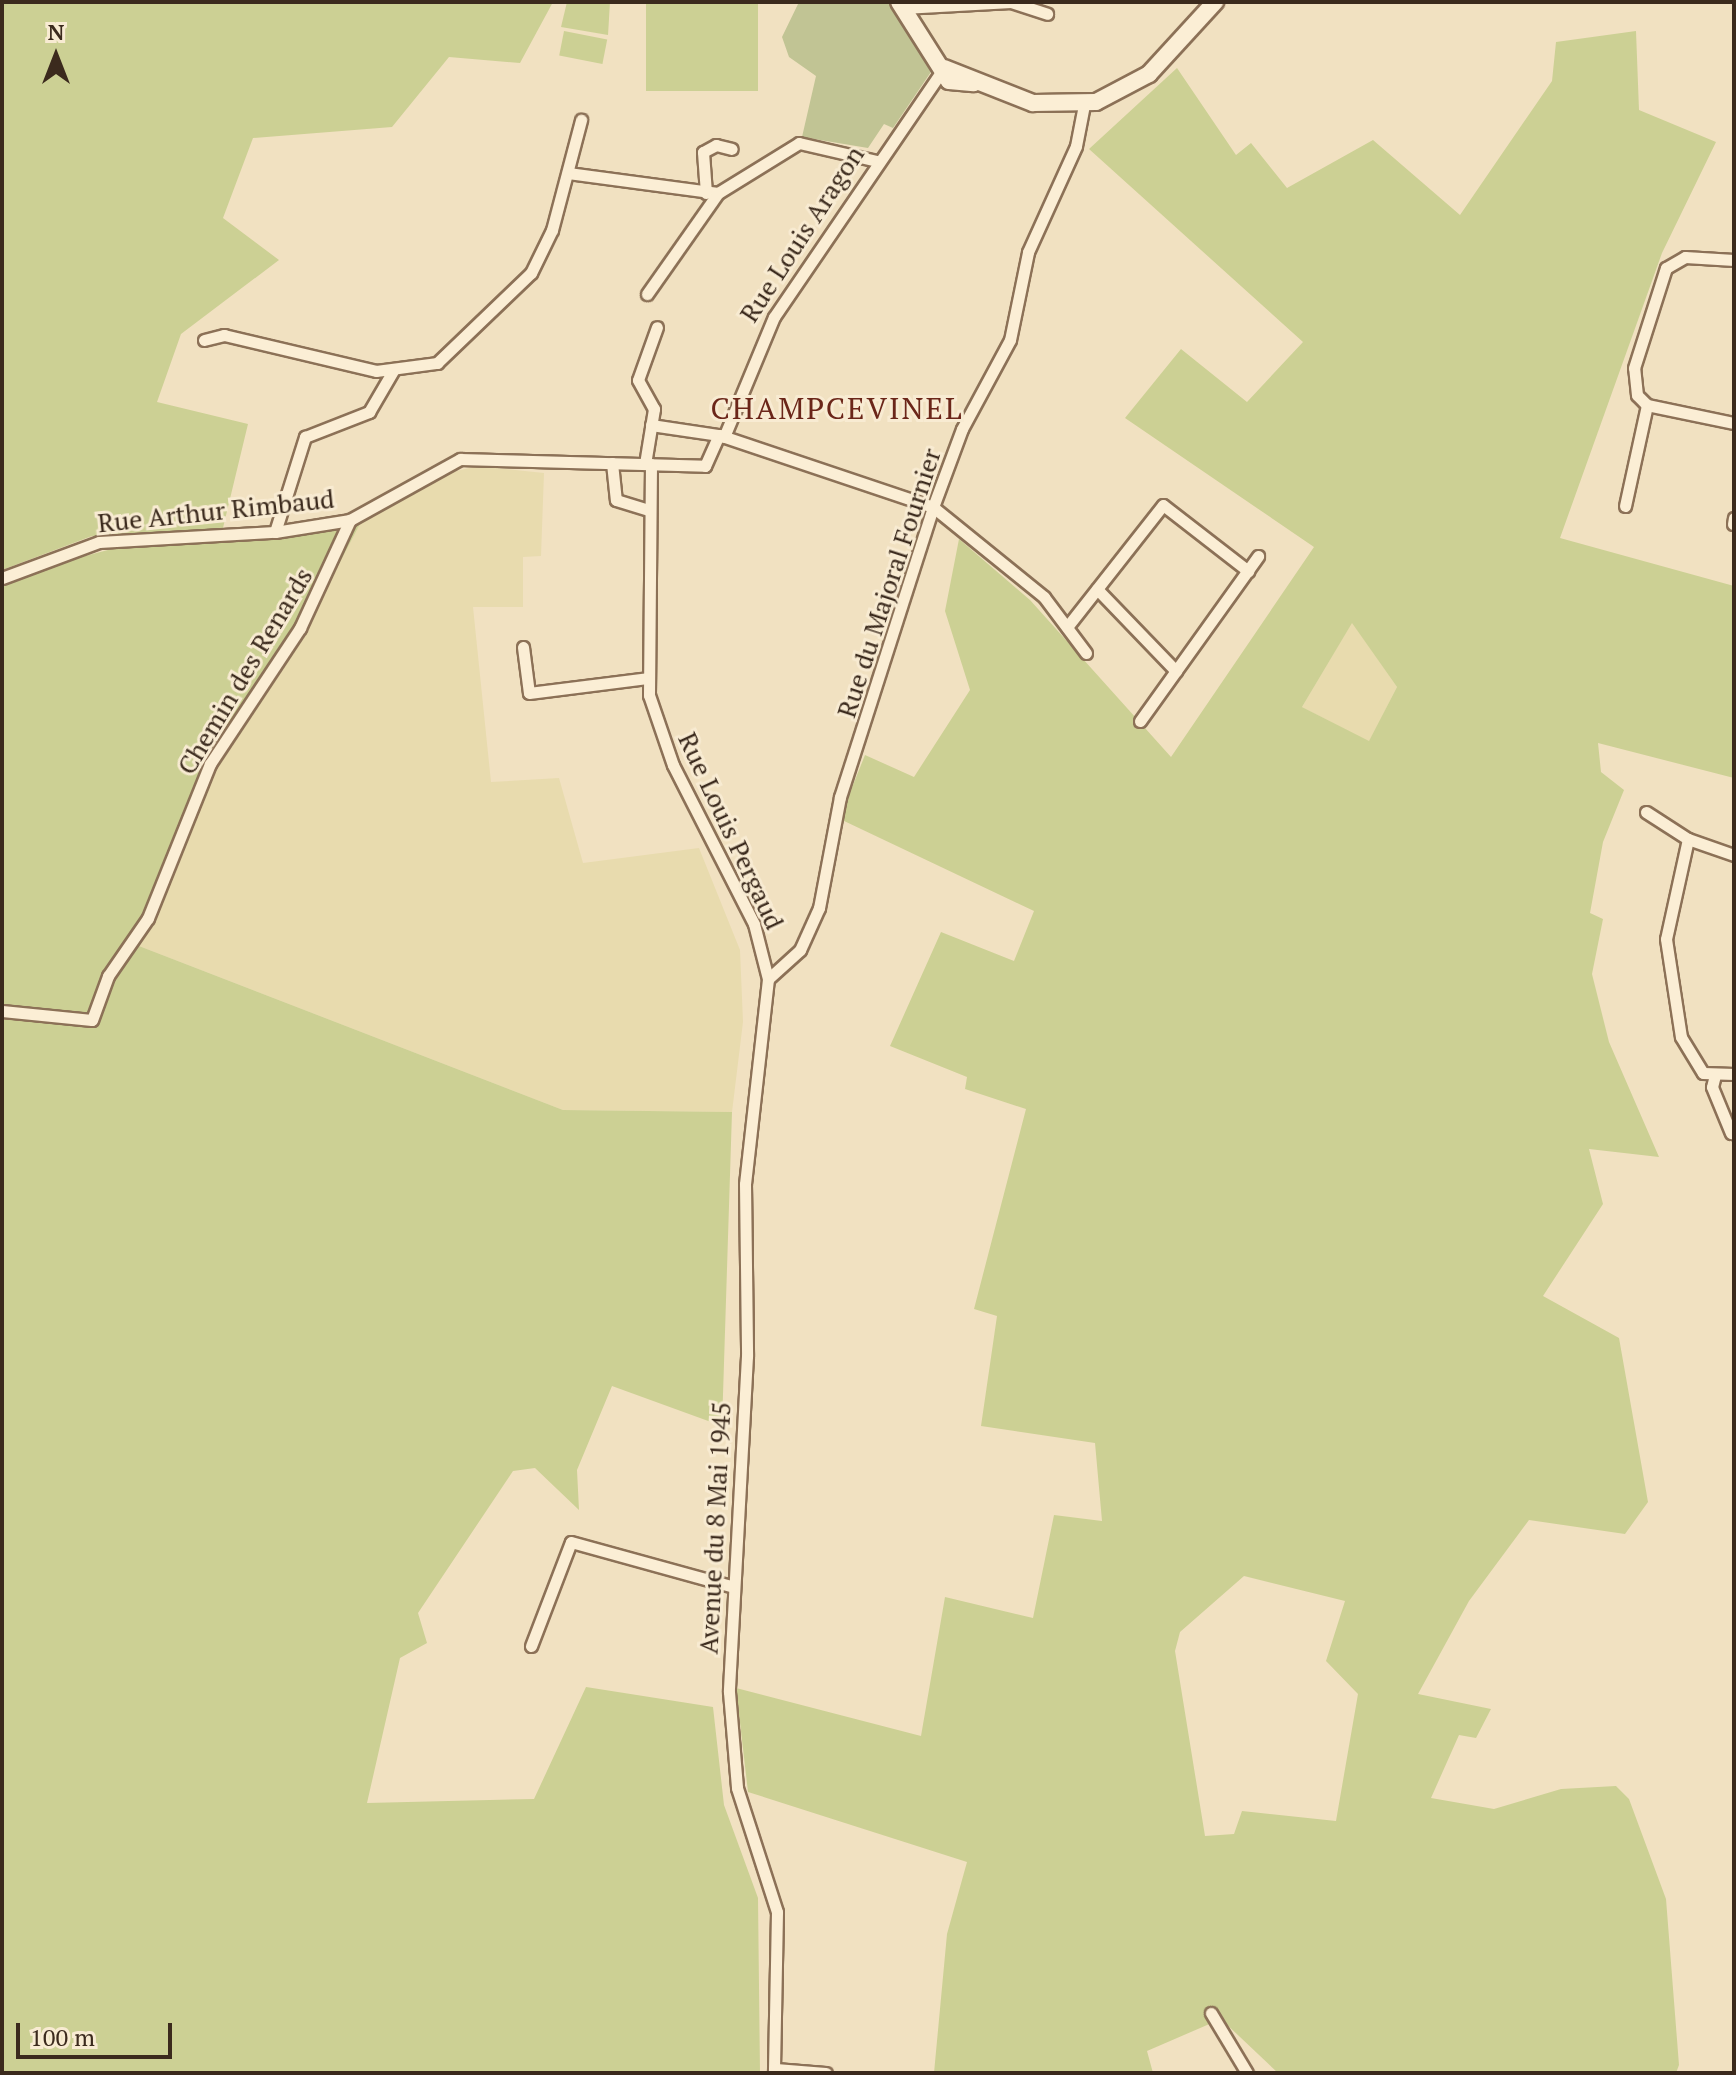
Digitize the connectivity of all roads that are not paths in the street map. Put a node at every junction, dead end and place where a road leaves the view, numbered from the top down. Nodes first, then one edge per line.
1 (1011, 2) edge
2 (1215, 2) edge
3 (901, 5) edge
4 (1047, 14) dead end
5 (947, 74) junction
6 (1084, 105) junction
7 (581, 120) dead end
8 (732, 149) dead end
9 (877, 161) junction
10 (568, 173) junction
11 (712, 193) junction
12 (1734, 260) edge
13 (647, 294) dead end
14 (657, 327) dead end
15 (204, 340) dead end
16 (393, 371) junction
17 (1647, 405) junction
18 (1734, 423) edge
19 (651, 425) junction
20 (721, 436) junction
21 (612, 463) junction
22 (648, 464) junction
23 (1625, 506) dead end
24 (933, 507) junction
25 (648, 510) junction
26 (350, 520) junction
27 (275, 532) junction
28 (1258, 556) dead end
29 (1248, 571) junction
30 (2, 578) edge
31 (1097, 589) junction
32 (1067, 627) junction
33 (523, 647) dead end
34 (1086, 653) dead end
35 (1176, 671) junction
36 (647, 678) junction
37 (1140, 721) dead end
38 (1646, 812) dead end
39 (1688, 839) junction
40 (1734, 855) edge
41 (768, 979) junction
42 (2, 1011) edge
43 (1734, 1074) edge
44 (1715, 1075) junction
45 (1731, 1133) dead end
46 (731, 1586) junction
47 (531, 1646) dead end
48 (1211, 2013) dead end
49 (774, 2071) edge
50 (826, 2073) edge
51 (1247, 2073) edge

1 - 3 street
1 - 4 street
2 - 6 main road
3 - 5 main road
5 - 6 main road
5 - 9 street, Rue Louis Aragon
6 - 24 street, Rue du Majoral Fournier
7 - 10 street
8 - 11 street
9 - 11 street
9 - 20 street, Rue Louis Aragon
10 - 11 street
10 - 16 street
11 - 13 street
12 - 17 street
14 - 19 street
15 - 16 street
16 - 27 street
17 - 18 street
17 - 23 street
19 - 20 street
19 - 22 street, Rue Louis Pergaud
20 - 22 street, Rue Arthur Rimbaud
20 - 24 street
21 - 22 street, Rue Arthur Rimbaud
21 - 25 street
21 - 26 street, Rue Arthur Rimbaud
22 - 25 street, Rue Louis Pergaud
24 - 32 street
24 - 41 street, Rue du Majoral Fournier
25 - 36 street, Rue Louis Pergaud
26 - 27 street, Rue Arthur Rimbaud
26 - 42 street, Chemin des Renards
27 - 30 street, Rue Arthur Rimbaud
28 - 29 street
29 - 31 street
29 - 35 street
31 - 32 street
31 - 35 street
32 - 34 street
33 - 36 street
35 - 37 street
36 - 41 street, Rue Louis Pergaud
38 - 39 street
39 - 40 street
39 - 44 street
41 - 46 street, Avenue du 8 Mai 1945
43 - 44 street
44 - 45 street
46 - 47 street
46 - 49 street, Avenue du 8 Mai 1945
48 - 51 street
49 - 50 street

